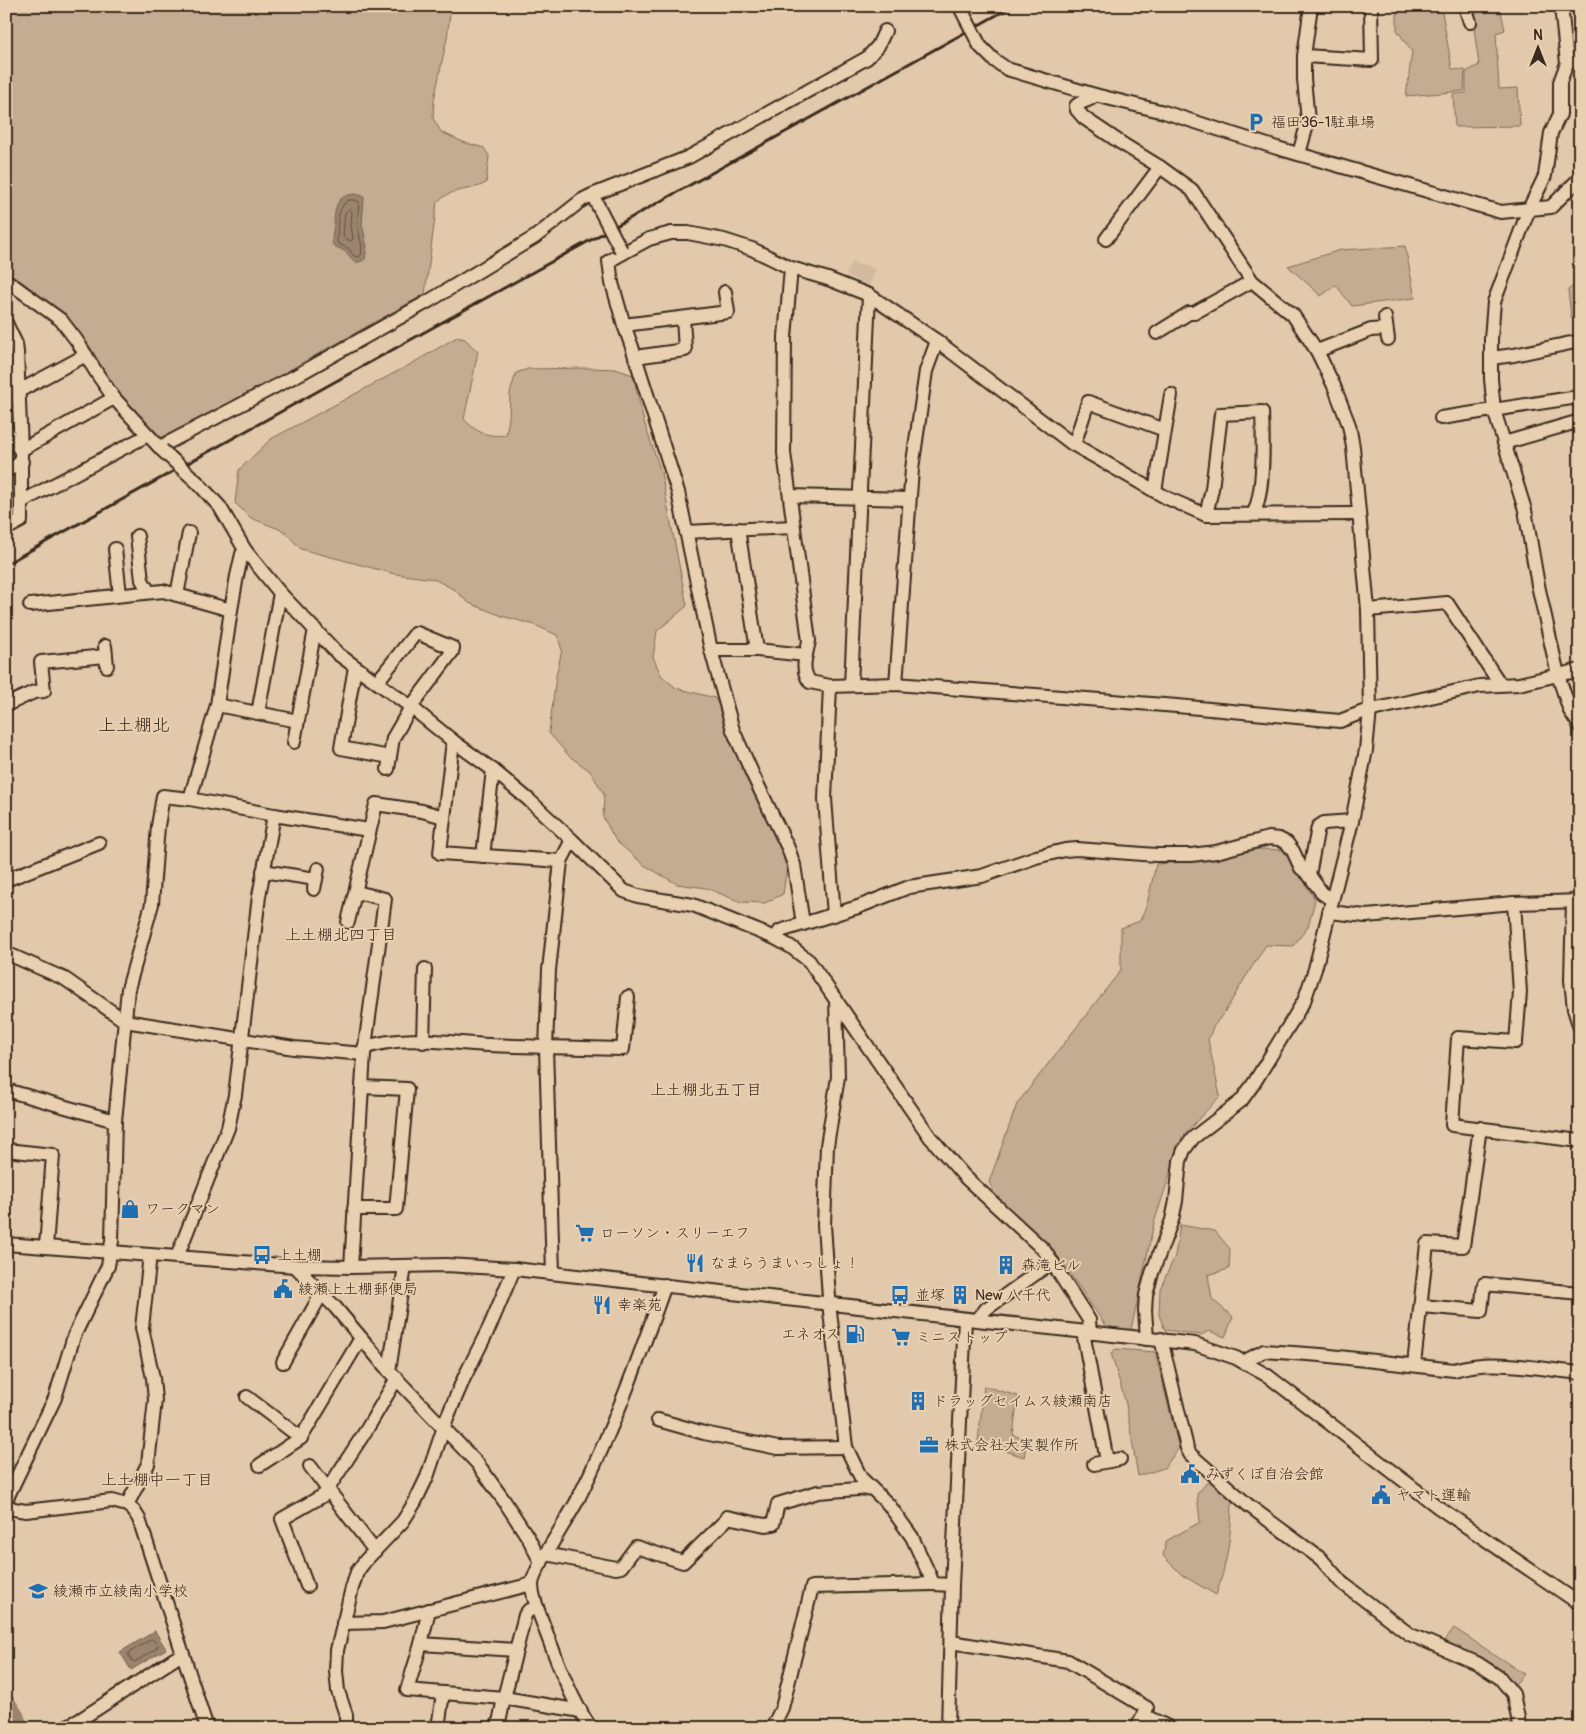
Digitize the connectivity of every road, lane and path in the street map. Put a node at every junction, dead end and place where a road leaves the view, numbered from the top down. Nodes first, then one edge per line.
1 (1311, 6) edge
2 (1370, 6) edge
3 (1561, 6) edge
4 (960, 7) edge
5 (885, 31) dead end
6 (1304, 56) junction
7 (1580, 61) edge
8 (1567, 63) junction
9 (1095, 95) junction
10 (1299, 154) junction
11 (1160, 166) junction
12 (1580, 178) edge
13 (594, 198) junction
14 (1529, 209) junction
15 (1106, 238) dead end
16 (622, 251) junction
17 (791, 268) junction
18 (6, 280) edge
19 (1252, 281) junction
20 (725, 292) dead end
21 (869, 295) junction
22 (683, 318) junction
23 (6, 323) edge
24 (624, 325) junction
25 (1386, 328) dead end
26 (1157, 333) dead end
27 (937, 341) junction
28 (1580, 341) edge
29 (1317, 351) junction
30 (86, 355) junction
31 (635, 357) junction
32 (1491, 358) junction
33 (19, 391) junction
34 (1171, 395) dead end
35 (114, 398) junction
36 (1580, 404) edge
37 (1494, 410) junction
38 (1441, 418) dead end
39 (1580, 422) edge
40 (6, 430) edge
41 (1165, 430) junction
42 (148, 435) junction
43 (1504, 443) junction
44 (1074, 445) junction
45 (161, 448) junction
46 (22, 456) junction
47 (6, 471) edge
48 (1155, 491) junction
49 (790, 496) junction
50 (860, 497) junction
51 (909, 499) junction
52 (21, 502) junction
53 (1253, 514) junction
54 (1359, 514) junction
55 (1206, 515) junction
56 (794, 527) junction
57 (6, 529) edge
58 (738, 529) junction
59 (686, 532) junction
60 (189, 533) dead end
61 (137, 536) dead end
62 (115, 550) dead end
63 (245, 550) junction
64 (149, 592) junction
65 (280, 593) junction
66 (120, 595) junction
67 (177, 595) junction
68 (30, 605) dead end
69 (231, 610) junction
70 (1368, 610) junction
71 (314, 629) junction
72 (711, 650) junction
73 (757, 650) junction
74 (806, 655) junction
75 (106, 656) dead end
76 (355, 667) junction
77 (1580, 670) edge
78 (1558, 676) junction
79 (377, 682) junction
80 (896, 684) junction
81 (1500, 684) junction
82 (851, 685) junction
83 (830, 686) junction
84 (6, 705) edge
85 (217, 705) junction
86 (411, 706) junction
87 (1370, 710) junction
88 (258, 713) junction
89 (298, 721) junction
90 (1580, 726) edge
91 (453, 741) junction
92 (294, 742) dead end
93 (493, 770) junction
94 (190, 799) junction
95 (274, 815) junction
96 (444, 817) junction
97 (1352, 821) junction
98 (369, 830) junction
99 (572, 840) junction
100 (99, 843) dead end
101 (483, 856) junction
102 (561, 861) junction
103 (263, 871) junction
104 (1309, 875) junction
105 (316, 879) dead end
106 (6, 880) edge
107 (356, 892) junction
108 (1576, 901) edge
109 (1514, 903) junction
110 (1331, 906) junction
111 (834, 915) junction
112 (348, 922) dead end
113 (803, 924) junction
114 (775, 938) junction
115 (6, 952) edge
116 (425, 969) dead end
117 (628, 998) dead end
118 (836, 999) junction
119 (125, 1020) junction
120 (1580, 1028) edge
121 (243, 1041) junction
122 (423, 1042) junction
123 (546, 1048) junction
124 (364, 1051) junction
125 (362, 1087) junction
126 (6, 1090) edge
127 (115, 1122) junction
128 (1480, 1128) junction
129 (1580, 1141) edge
130 (6, 1150) edge
131 (354, 1208) junction
132 (6, 1244) edge
133 (46, 1247) junction
134 (111, 1252) junction
135 (150, 1255) junction
136 (177, 1256) junction
137 (1052, 1262) junction
138 (295, 1266) junction
139 (405, 1266) junction
140 (351, 1267) junction
141 (514, 1269) junction
142 (553, 1273) junction
143 (665, 1285) junction
144 (322, 1293) junction
145 (1580, 1293) edge
146 (829, 1304) junction
147 (1421, 1306) junction
148 (971, 1319) junction
149 (1087, 1332) junction
150 (361, 1338) junction
151 (1147, 1339) junction
152 (1161, 1340) junction
153 (283, 1362) dead end
154 (1243, 1362) junction
155 (1414, 1365) junction
156 (1580, 1373) edge
157 (393, 1374) junction
158 (247, 1397) dead end
159 (658, 1420) dead end
160 (444, 1428) junction
161 (300, 1438) junction
162 (846, 1447) junction
163 (1120, 1459) dead end
164 (260, 1465) dead end
165 (310, 1466) dead end
166 (871, 1488) junction
167 (328, 1491) junction
168 (6, 1500) edge
169 (6, 1505) edge
170 (128, 1505) junction
171 (375, 1551) junction
172 (543, 1559) junction
173 (532, 1584) junction
174 (933, 1584) junction
175 (952, 1585) junction
176 (307, 1586) dead end
177 (1580, 1604) edge
178 (537, 1607) junction
179 (428, 1610) junction
180 (343, 1623) junction
181 (951, 1642) junction
182 (421, 1644) junction
183 (516, 1650) junction
184 (182, 1654) junction
185 (443, 1693) junction
186 (504, 1698) junction
187 (580, 1711) junction
188 (1143, 1715) junction
189 (62, 1728) edge
190 (206, 1728) edge
191 (346, 1728) edge
192 (438, 1728) edge
193 (498, 1728) edge
194 (591, 1728) edge
195 (772, 1728) edge
196 (948, 1728) edge
197 (1137, 1728) edge
198 (1170, 1728) edge
199 (1519, 1728) edge

1 - 6 street
2 - 6 street
3 - 8 street
4 - 9 street, bridge
5 - 13 street
6 - 10 street
7 - 8 street
8 - 14 street
9 - 10 street
9 - 11 street
10 - 14 street
11 - 15 street
11 - 19 street
12 - 14 street
13 - 16 street, bridge
13 - 45 street
14 - 32 street
16 - 17 street
16 - 24 street
17 - 21 street
17 - 49 street
18 - 30 street
19 - 26 street
19 - 29 street
20 - 22 street
21 - 27 street
21 - 50 street
22 - 24 street
22 - 31 street
23 - 33 street
24 - 31 street
25 - 29 street
27 - 44 street
27 - 51 street
28 - 32 street
29 - 54 street
30 - 33 street
30 - 35 street
31 - 59 street
32 - 37 street
33 - 46 street
34 - 41 street
35 - 42 street
35 - 46 street
36 - 37 street
37 - 38 street
37 - 43 street
39 - 43 street
40 - 46 street
41 - 44 street
41 - 48 street
42 - 45 street
42 - 52 street
43 - 78 street
44 - 48 street
45 - 63 street, bridge
46 - 47 street
46 - 52 street
48 - 55 street
49 - 50 street
49 - 56 street
50 - 51 street
50 - 82 street
51 - 80 street
52 - 57 street
53 - 54 street
53 - 55 street
53 - 55 street
54 - 70 street
56 - 58 street
56 - 74 street
58 - 59 street
58 - 73 street
59 - 72 street
60 - 67 street
61 - 64 street
62 - 66 street
63 - 65 street
63 - 69 street
64 - 66 street
64 - 67 street
65 - 71 street
65 - 88 street
66 - 68 street
67 - 69 street
69 - 85 street
70 - 81 street
70 - 87 street
71 - 76 street
71 - 89 street
72 - 73 street
72 - 113 street
73 - 74 street
74 - 83 street
75 - 84 street
76 - 79 street
76 - 86 street
77 - 78 street
78 - 81 street
78 - 90 street
79 - 86 street
79 - 86 street
80 - 82 street
80 - 87 street
81 - 87 street
82 - 83 street
83 - 111 street
85 - 88 street
85 - 94 street
86 - 91 street
87 - 97 street
88 - 89 street
89 - 92 street
91 - 93 street
91 - 96 street
93 - 99 street
93 - 101 street
94 - 95 street
94 - 119 street
95 - 98 street
95 - 103 street
96 - 98 street
96 - 101 street
97 - 104 street
97 - 110 street
98 - 107 street
99 - 102 street
99 - 114 street
100 - 106 street
101 - 102 street
102 - 123 street
103 - 105 street
103 - 121 street
104 - 110 street
104 - 111 street
107 - 112 street
107 - 124 street
108 - 109 street
108 - 120 street
109 - 110 street
109 - 128 street
110 - 151 street
111 - 113 street
113 - 114 street
114 - 118 street
115 - 119 street
116 - 122 street
117 - 123 street
118 - 137 street
118 - 146 street
119 - 121 street
119 - 127 street
121 - 124 street
121 - 136 street
122 - 123 street
122 - 124 street
123 - 142 street
124 - 125 street
125 - 131 street
125 - 131 street
126 - 127 street
127 - 134 street
128 - 129 street
128 - 147 street
130 - 133 street
131 - 140 street
132 - 133 street
133 - 134 street
134 - 135 street
134 - 168 street
135 - 136 street
135 - 170 street
136 - 138 street
137 - 148 street
137 - 149 street
138 - 140 street
138 - 144 street
139 - 140 street
139 - 141 street
139 - 157 street
141 - 142 street
141 - 160 street
142 - 143 street
143 - 146 street
143 - 172 street
144 - 150 street
144 - 153 street
145 - 147 street
146 - 148 street
146 - 162 street
147 - 155 street
148 - 149 street
148 - 175 street
149 - 151 street
149 - 163 street
150 - 157 street
150 - 161 street
151 - 152 street
152 - 154 street
152 - 199 street
154 - 155 street
154 - 177 street
155 - 156 street
157 - 160 street
157 - 167 street
158 - 161 street
159 - 162 street
160 - 171 street
160 - 172 street
161 - 164 street
162 - 166 street
165 - 167 street
166 - 172 street
166 - 174 street
167 - 171 street
167 - 176 street
169 - 170 street
170 - 184 street
171 - 180 street
172 - 173 street
173 - 178 street
173 - 179 street
174 - 175 street
174 - 195 street
175 - 181 street
178 - 183 street
178 - 187 street
179 - 180 street
179 - 182 street
180 - 191 street
181 - 188 street
181 - 196 street
182 - 183 street
182 - 185 street
183 - 186 street
184 - 189 street
184 - 190 street
185 - 186 street
185 - 192 street
186 - 187 street
186 - 193 street
187 - 194 street
188 - 197 street
188 - 198 street

